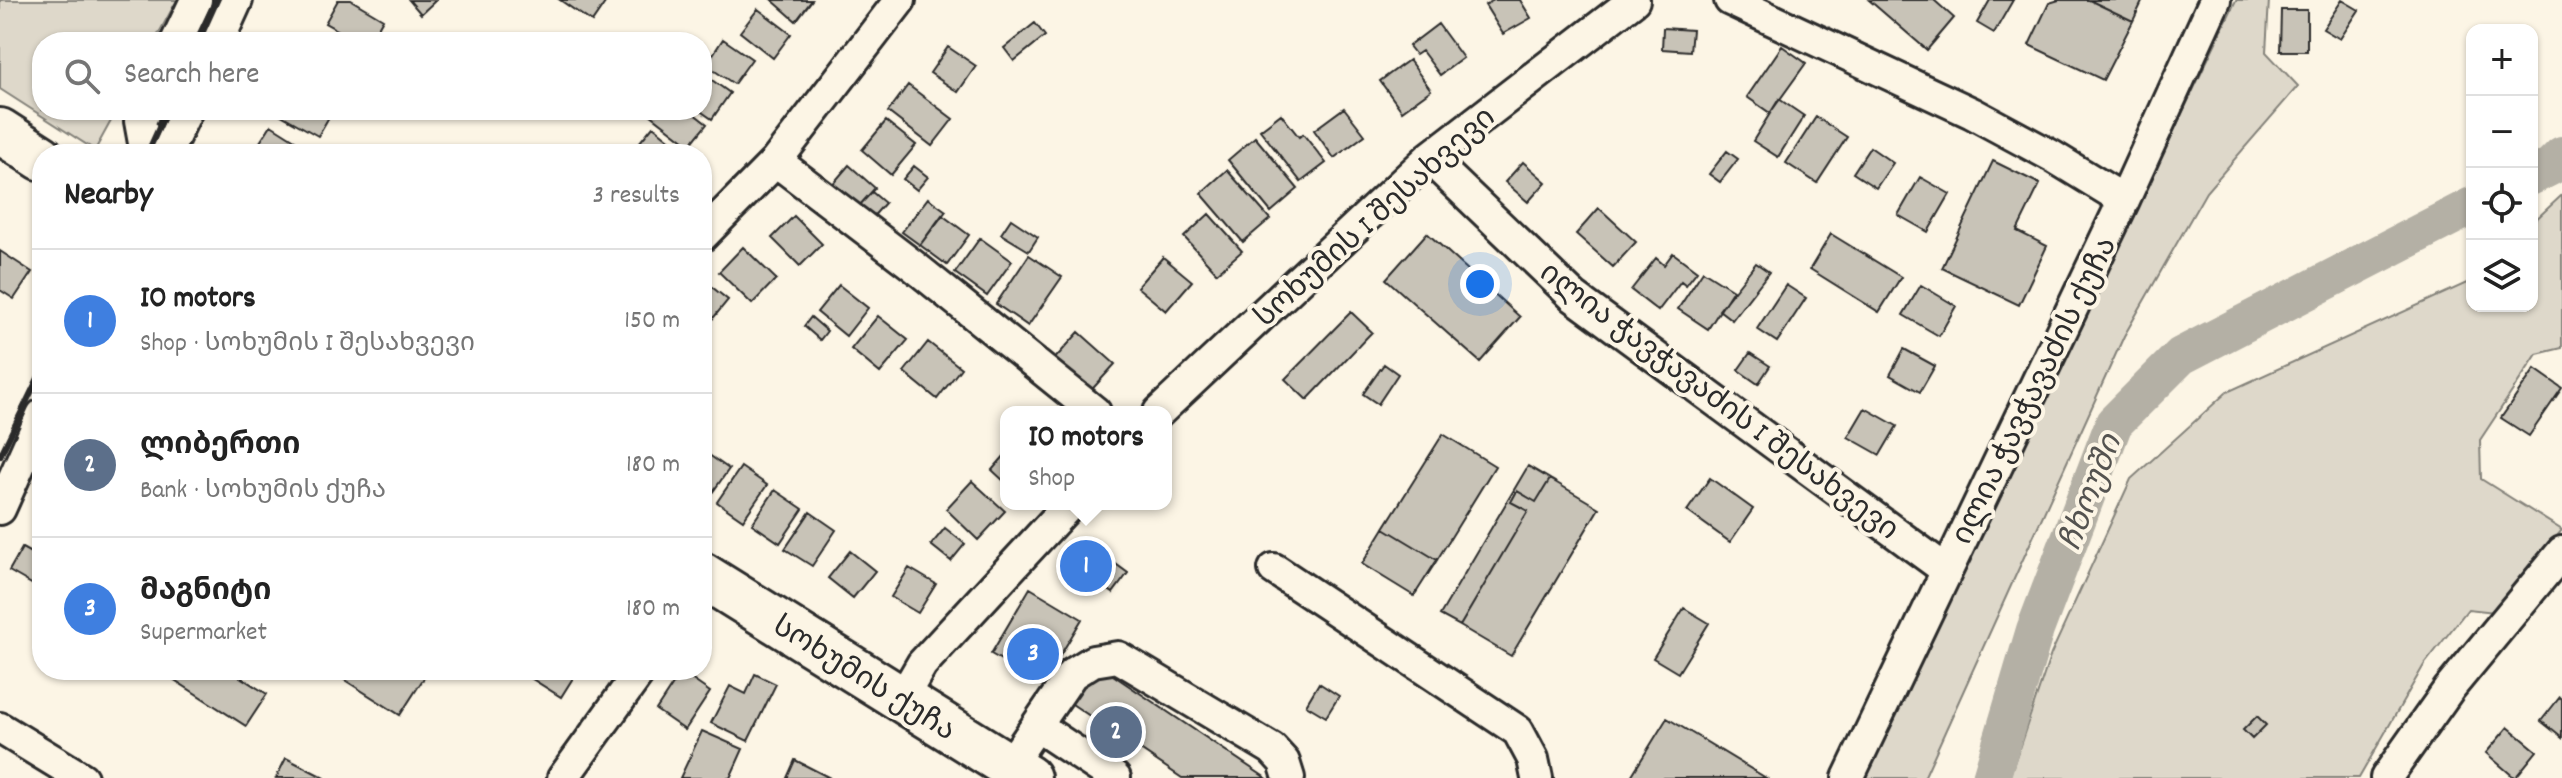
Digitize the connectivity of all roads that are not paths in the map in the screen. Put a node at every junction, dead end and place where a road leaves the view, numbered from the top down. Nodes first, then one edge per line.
1 (196, 0) edge
2 (237, 0) edge
3 (900, 0) edge
4 (1634, 0) edge
5 (1730, 0) edge
6 (2215, 0) edge
7 (181, 32) edge
8 (223, 32) edge
9 (142, 120) edge
10 (182, 120) edge
11 (0, 131) edge
12 (145, 144) edge
13 (171, 144) edge
14 (32, 152) edge
15 (1429, 158) junction
16 (776, 161) junction
17 (2124, 200) junction
18 (712, 226) edge
19 (1088, 406) edge
20 (1165, 406) edge
21 (32, 437) edge
22 (0, 509) edge
23 (1064, 510) edge
24 (2562, 552) edge
25 (1274, 569) dead end
26 (1946, 570) junction
27 (712, 585) edge
28 (634, 680) edge
29 (901, 700) junction
30 (1037, 726) junction
31 (0, 728) edge
32 (1018, 772) edge
33 (82, 778) edge
34 (563, 778) edge
35 (1115, 778) edge
36 (1289, 778) edge
37 (1537, 778) edge
38 (1848, 778) edge
39 (2386, 778) edge

1 - 7 street
2 - 8 street
3 - 16 street
4 - 15 street, სოხუმის I შესახვევი
5 - 17 street
6 - 17 street, ილია ჭავჭავაძის ქუჩა
9 - 12 street
10 - 13 street
11 - 14 highway
15 - 20 street, სოხუმის I შესახვევი
15 - 26 street, ილია ჭავჭავაძის I შესახვევი
16 - 18 street
16 - 19 street
17 - 26 street, ილია ჭავჭავაძის ქუჩა
21 - 22 street
23 - 29 street
24 - 39 street
25 - 37 street
26 - 38 street, ილია ჭავჭავაძის ქუჩა
27 - 29 highway, სოხუმის ქუჩა
28 - 34 street
29 - 32 highway, სოხუმის ქუჩა
30 - 32 street
30 - 35 street
30 - 36 street
31 - 33 street

